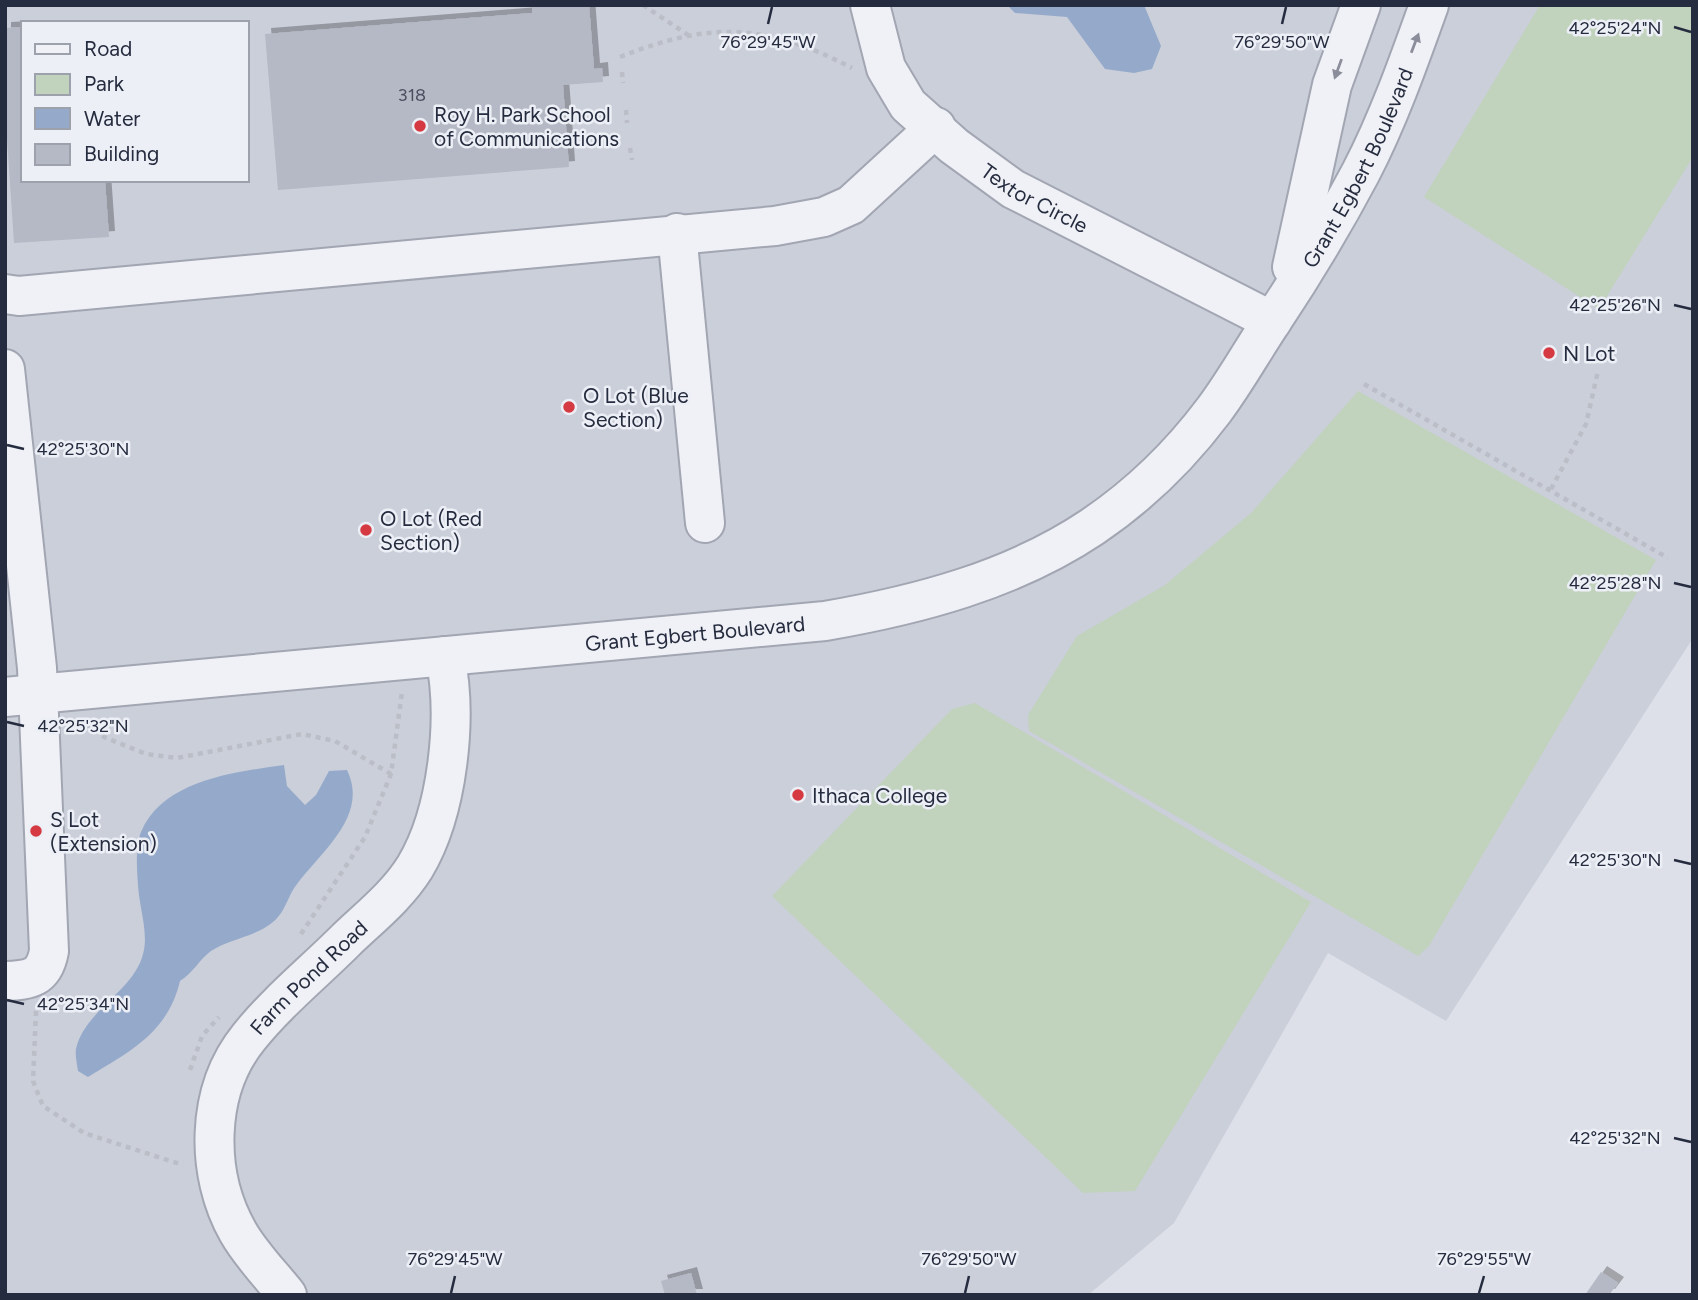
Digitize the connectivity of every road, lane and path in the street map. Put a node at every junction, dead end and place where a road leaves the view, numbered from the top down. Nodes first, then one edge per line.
1 (643, 5) edge
2 (870, 5) edge
3 (1361, 5) edge
4 (1429, 5) edge
5 (688, 35) junction
6 (620, 57) dead end
7 (859, 71) dead end
8 (621, 72) dead end
9 (623, 83) dead end
10 (626, 110) dead end
11 (627, 122) dead end
12 (936, 127) junction
13 (630, 148) dead end
14 (632, 160) dead end
15 (677, 233) junction
16 (5, 294) edge
17 (1272, 321) junction
18 (5, 369) edge
19 (1598, 371) dead end
20 (1364, 384) dead end
21 (1551, 489) junction
22 (705, 523) dead end
23 (1668, 558) dead end
24 (445, 656) junction
25 (407, 660) junction
26 (34, 695) edge
27 (391, 774) junction
28 (294, 943) dead end
29 (22, 978) edge
30 (220, 1016) dead end
31 (190, 1073) dead end
32 (184, 1154) dead end
33 (183, 1166) junction
34 (219, 1181) junction
35 (287, 1295) edge

1 - 5 path
2 - 12 street, Textor Circle
3 -> 17 street, Grant Egbert Boulevard
17 -> 4 street, Grant Egbert Boulevard
5 - 6 path
5 - 7 path
8 - 9 path
10 - 11 path
12 - 15 street
12 - 17 street, Textor Circle
13 - 14 path
15 - 16 street
15 - 22 street
17 - 24 street, Grant Egbert Boulevard
18 - 26 street
19 - 21 path
20 - 21 path
21 - 23 path
24 - 25 street, Grant Egbert Boulevard
24 - 34 street, Farm Pond Road
25 - 26 street, Grant Egbert Boulevard
25 - 27 path
26 - 27 path
26 - 29 street
27 - 28 path
29 - 33 path
30 - 31 path
32 - 33 path
33 - 34 path
34 - 35 street, Farm Pond Road

